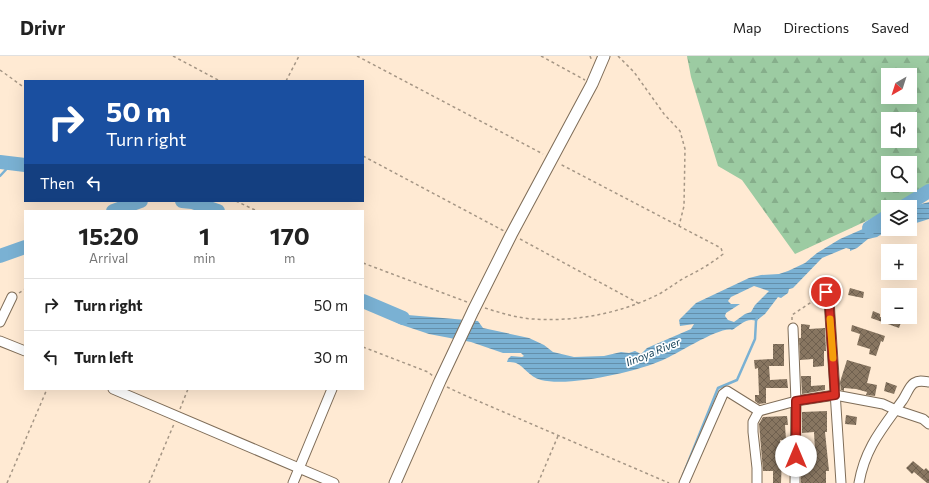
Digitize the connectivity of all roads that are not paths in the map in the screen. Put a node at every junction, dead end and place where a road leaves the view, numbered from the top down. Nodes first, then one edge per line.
1 (604, 56) edge
2 (826, 292) road end
3 (12, 296) dead end
4 (0, 322) edge
5 (793, 328) road end
6 (0, 340) edge
7 (24, 351) edge
8 (929, 382) edge
9 (115, 390) edge
10 (332, 390) edge
11 (835, 395) junction
12 (796, 401) junction
13 (896, 410) junction
14 (759, 411) junction
15 (929, 424) edge
16 (299, 468) junction
17 (293, 483) edge
18 (334, 483) edge
19 (395, 483) edge
20 (684, 483) edge
21 (757, 483) edge
22 (795, 483) edge
23 (841, 483) edge
24 (859, 483) edge

1 - 19 street
2 - 11 street
3 - 4 street
5 - 12 street
6 - 7 street
8 - 13 street
9 - 16 street
10 - 16 street
11 - 12 street
11 - 13 street
11 - 23 street
12 - 14 street
12 - 22 street
13 - 15 street
13 - 24 street
14 - 20 street
14 - 21 street
16 - 17 street
16 - 18 street

